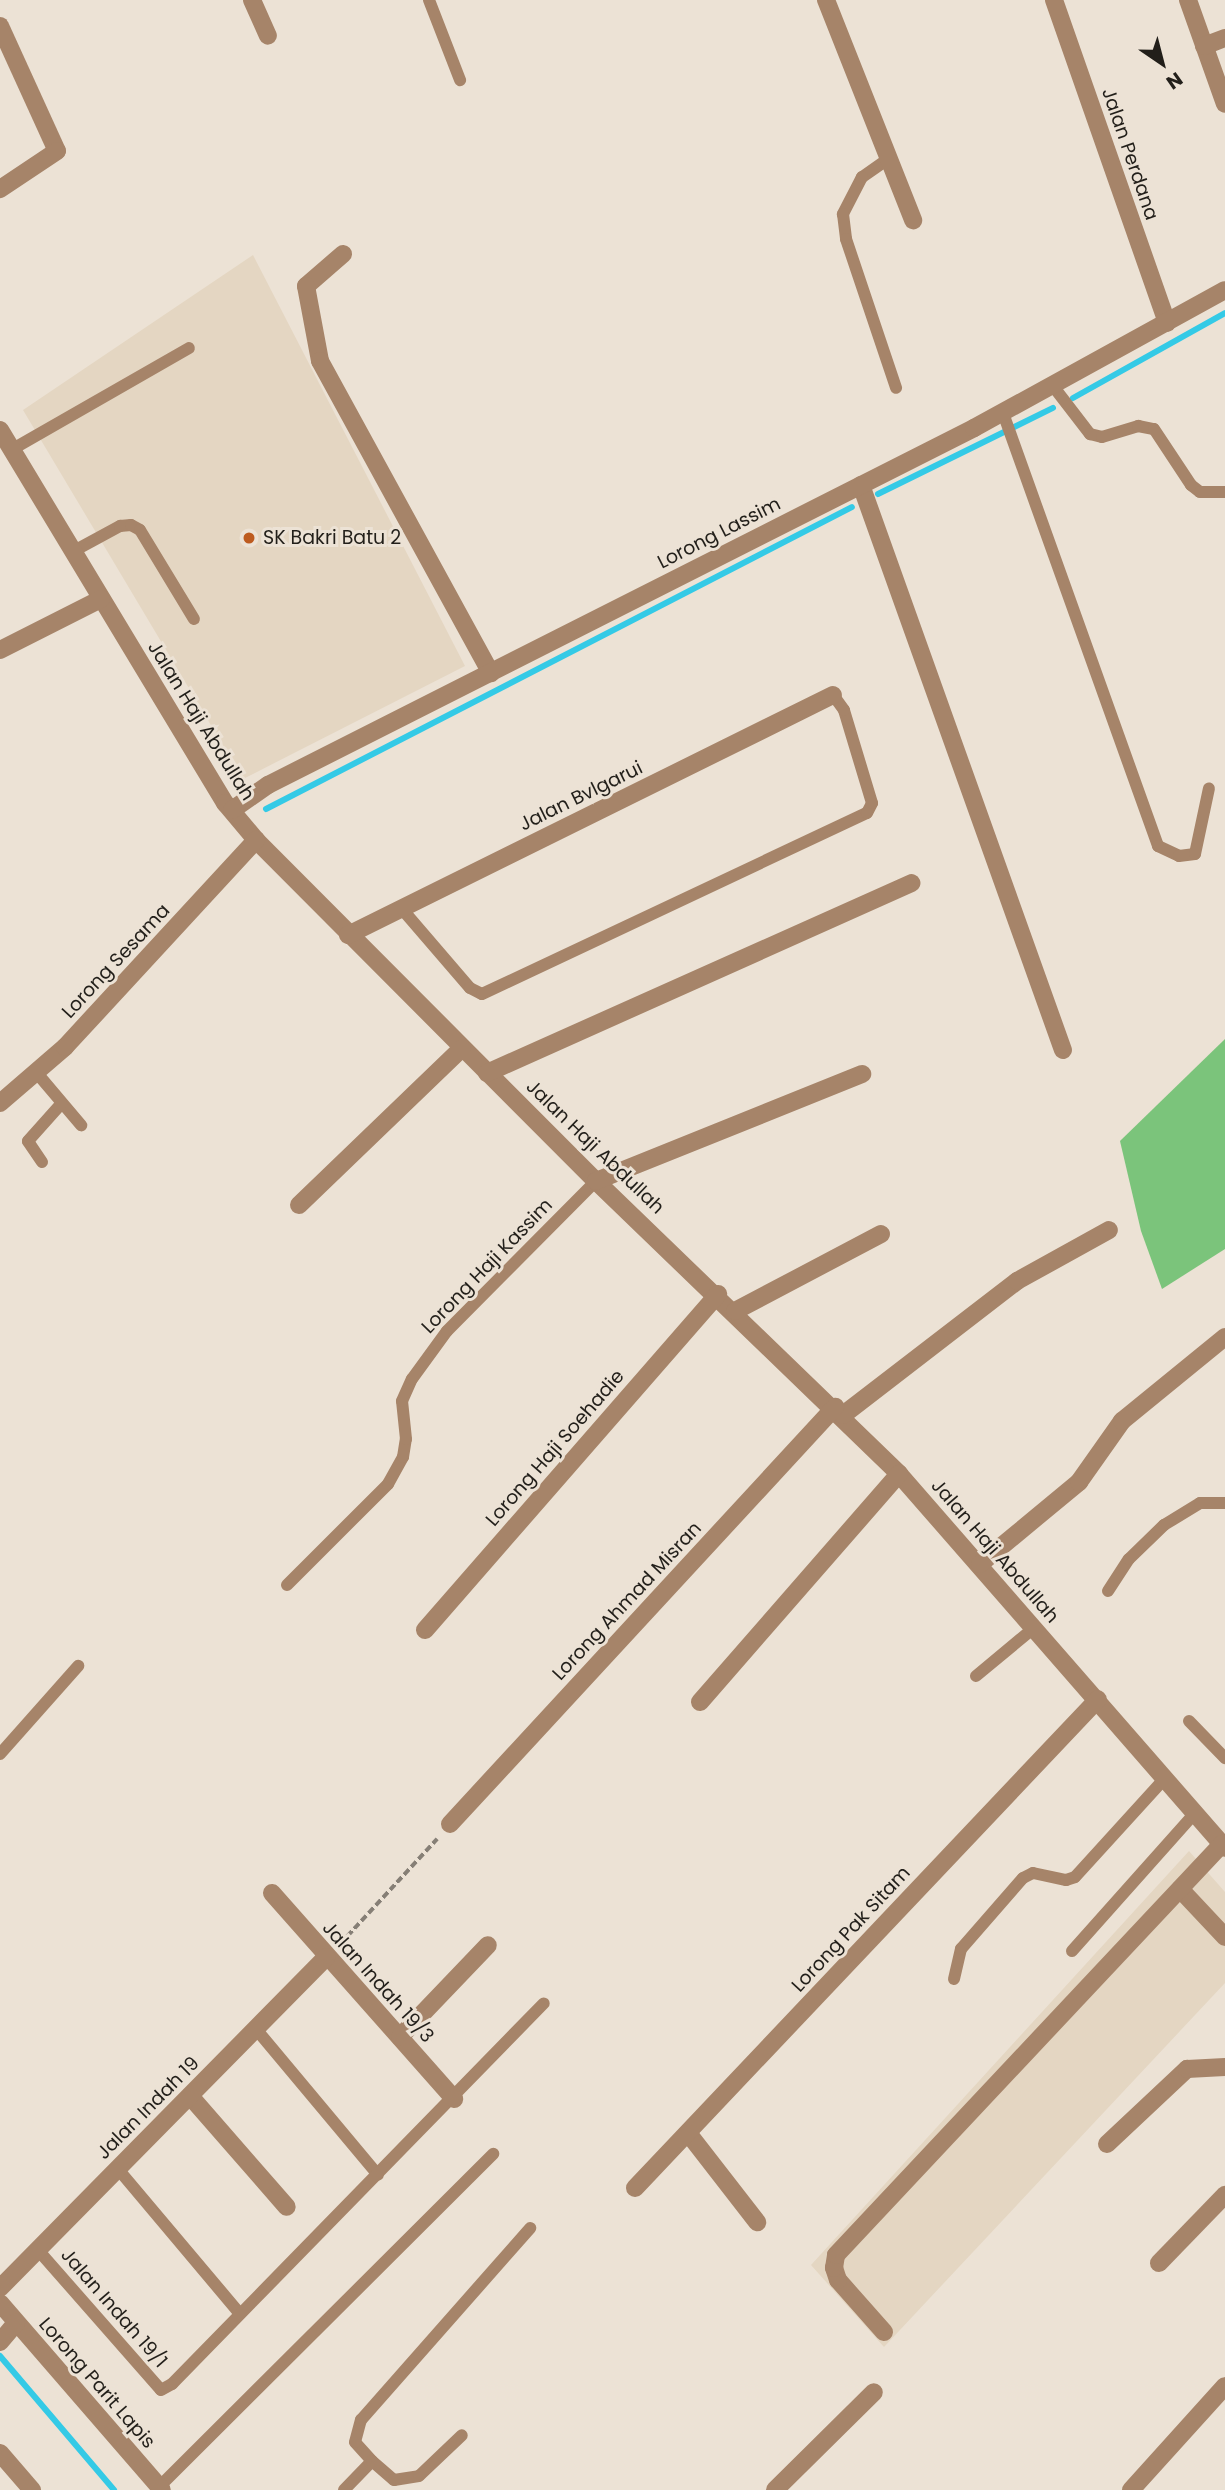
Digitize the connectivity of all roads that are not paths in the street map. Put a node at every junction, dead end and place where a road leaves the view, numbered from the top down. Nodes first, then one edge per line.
1 (252, 0) edge
2 (429, 0) edge
3 (826, 0) edge
4 (1054, 0) edge
5 (1188, 0) edge
6 (0, 26) edge
7 (268, 36) dead end
8 (1225, 38) edge
9 (1204, 46) junction
10 (460, 80) dead end
11 (1225, 104) edge
12 (888, 159) junction
13 (0, 189) edge
14 (913, 220) dead end
15 (344, 254) dead end
16 (1225, 289) edge
17 (1167, 323) junction
18 (189, 348) dead end
19 (1053, 386) junction
20 (896, 388) dead end
21 (1003, 413) junction
22 (0, 430) edge
23 (11, 450) junction
24 (861, 485) junction
25 (1225, 492) edge
26 (72, 552) junction
27 (101, 599) junction
28 (194, 619) dead end
29 (0, 650) edge
30 (491, 673) junction
31 (833, 695) joint
32 (1209, 788) dead end
33 (232, 810) junction
34 (257, 840) junction
35 (911, 883) dead end
36 (402, 909) junction
37 (348, 935) junction
38 (461, 1048) junction
39 (1063, 1050) dead end
40 (36, 1072) junction
41 (487, 1073) junction
42 (862, 1073) dead end
43 (0, 1103) edge
44 (61, 1104) junction
45 (81, 1125) dead end
46 (42, 1162) dead end
47 (596, 1181) junction
48 (299, 1205) dead end
49 (1109, 1230) dead end
50 (881, 1234) dead end
51 (718, 1294) junction
52 (735, 1311) junction
53 (1225, 1337) edge
54 (839, 1411) junction
55 (899, 1474) junction
56 (1225, 1503) edge
57 (980, 1564) junction
58 (286, 1585) dead end
59 (1108, 1591) dead end
60 (1035, 1627) junction
61 (425, 1630) dead end
62 (78, 1666) dead end
63 (976, 1676) dead end
64 (1098, 1699) junction
65 (700, 1702) dead end
66 (1189, 1721) dead end
67 (0, 1754) edge
68 (1225, 1758) edge
69 (1165, 1778) junction
70 (1195, 1813) junction
71 (450, 1824) road end
72 (1224, 1846) edge
73 (1180, 1889) junction
74 (272, 1893) dead end
75 (1225, 1937) edge
76 (488, 1945) dead end
77 (1072, 1951) dead end
78 (326, 1958) junction
79 (954, 1979) dead end
80 (544, 2003) dead end
81 (256, 2029) junction
82 (400, 2037) junction
83 (1225, 2067) edge
84 (190, 2096) junction
85 (454, 2099) junction
86 (688, 2133) junction
87 (1107, 2144) dead end
88 (493, 2154) dead end
89 (118, 2169) junction
90 (378, 2175) junction
91 (635, 2188) dead end
92 (1225, 2195) edge
93 (286, 2207) dead end
94 (757, 2221) dead end
95 (530, 2228) dead end
96 (38, 2250) junction
97 (1159, 2263) dead end
98 (0, 2288) edge
99 (0, 2303) edge
100 (240, 2314) junction
101 (16, 2323) junction
102 (884, 2332) dead end
103 (1, 2341) edge
104 (1225, 2386) edge
105 (874, 2392) dead end
106 (462, 2435) dead end
107 (0, 2453) edge
108 (372, 2461) junction
109 (161, 2488) edge
110 (30, 2489) edge
111 (344, 2490) edge
112 (775, 2490) edge
113 (1131, 2490) edge

1 - 7 street
2 - 10 lane
3 - 12 street
4 - 17 street, Jalan Perdana
5 - 9 street
6 - 13 street
8 - 9 street
9 - 11 street
12 - 14 street
12 - 20 lane
15 - 30 street
16 - 17 street, Lorong Lassim
17 - 19 street, Lorong Lassim
18 - 23 lane
19 - 21 street, Lorong Lassim
19 - 25 lane
21 - 24 street, Lorong Lassim
21 - 32 lane
22 - 23 street, Jalan Haji Abdullah
23 - 26 street, Jalan Haji Abdullah
24 - 30 street, Lorong Lassim
24 - 39 street
26 - 27 street, Jalan Haji Abdullah
26 - 28 lane
27 - 29 street
27 - 33 street, Jalan Haji Abdullah
30 - 33 street, Lorong Lassim
31 - 36 street, Jalan Bvlgarui
31 - 36 lane
33 - 34 street, Jalan Haji Abdullah
34 - 37 street, Jalan Haji Abdullah
34 - 40 street, Lorong Sesama
35 - 41 street
36 - 37 street, Jalan Bvlgarui
37 - 38 street, Jalan Haji Abdullah
38 - 41 street, Jalan Haji Abdullah
38 - 48 street
40 - 43 street, Lorong Sesama
40 - 44 lane
41 - 47 street, Jalan Haji Abdullah
42 - 47 street
44 - 45 lane
44 - 46 lane
47 - 51 street, Jalan Haji Abdullah
47 - 58 lane, Lorong Haji Kassim
49 - 54 street, Lorong Ahmad Misran
50 - 52 street
51 - 52 street, Jalan Haji Abdullah
51 - 61 street, Lorong Haji Soehadie
52 - 54 street, Jalan Haji Abdullah
53 - 57 street
54 - 55 street, Jalan Haji Abdullah
54 - 71 street, Lorong Ahmad Misran
55 - 57 street, Jalan Haji Abdullah
55 - 65 street
56 - 59 lane
57 - 60 street, Jalan Haji Abdullah
60 - 63 lane
60 - 64 street, Jalan Haji Abdullah
62 - 67 lane
64 - 69 street, Jalan Haji Abdullah
64 - 86 street, Lorong Pak Sitam
66 - 68 lane
69 - 70 street, Jalan Haji Abdullah
69 - 79 lane
70 - 72 street, Jalan Haji Abdullah
70 - 77 lane
72 - 73 street
73 - 75 street
73 - 102 street
74 - 78 street, Jalan Indah 19/3
76 - 82 street
78 - 81 street, Jalan Indah 19
78 - 82 street, Jalan Indah 19/3
80 - 85 lane
81 - 84 street, Jalan Indah 19
81 - 90 lane
82 - 85 street, Jalan Indah 19/3
83 - 87 street
84 - 89 street, Jalan Indah 19
84 - 93 street
85 - 90 lane
86 - 91 street, Lorong Pak Sitam
86 - 94 street
88 - 109 lane
89 - 96 street, Jalan Indah 19
89 - 100 lane
90 - 100 lane
92 - 97 street
95 - 108 lane
96 - 98 street, Jalan Indah 19
96 - 100 lane, Jalan Indah 19/1
99 - 101 street, Lorong Parit Lapis
101 - 103 street
101 - 109 street, Lorong Parit Lapis
104 - 113 street
105 - 112 street
106 - 108 lane
107 - 110 street
108 - 111 lane

